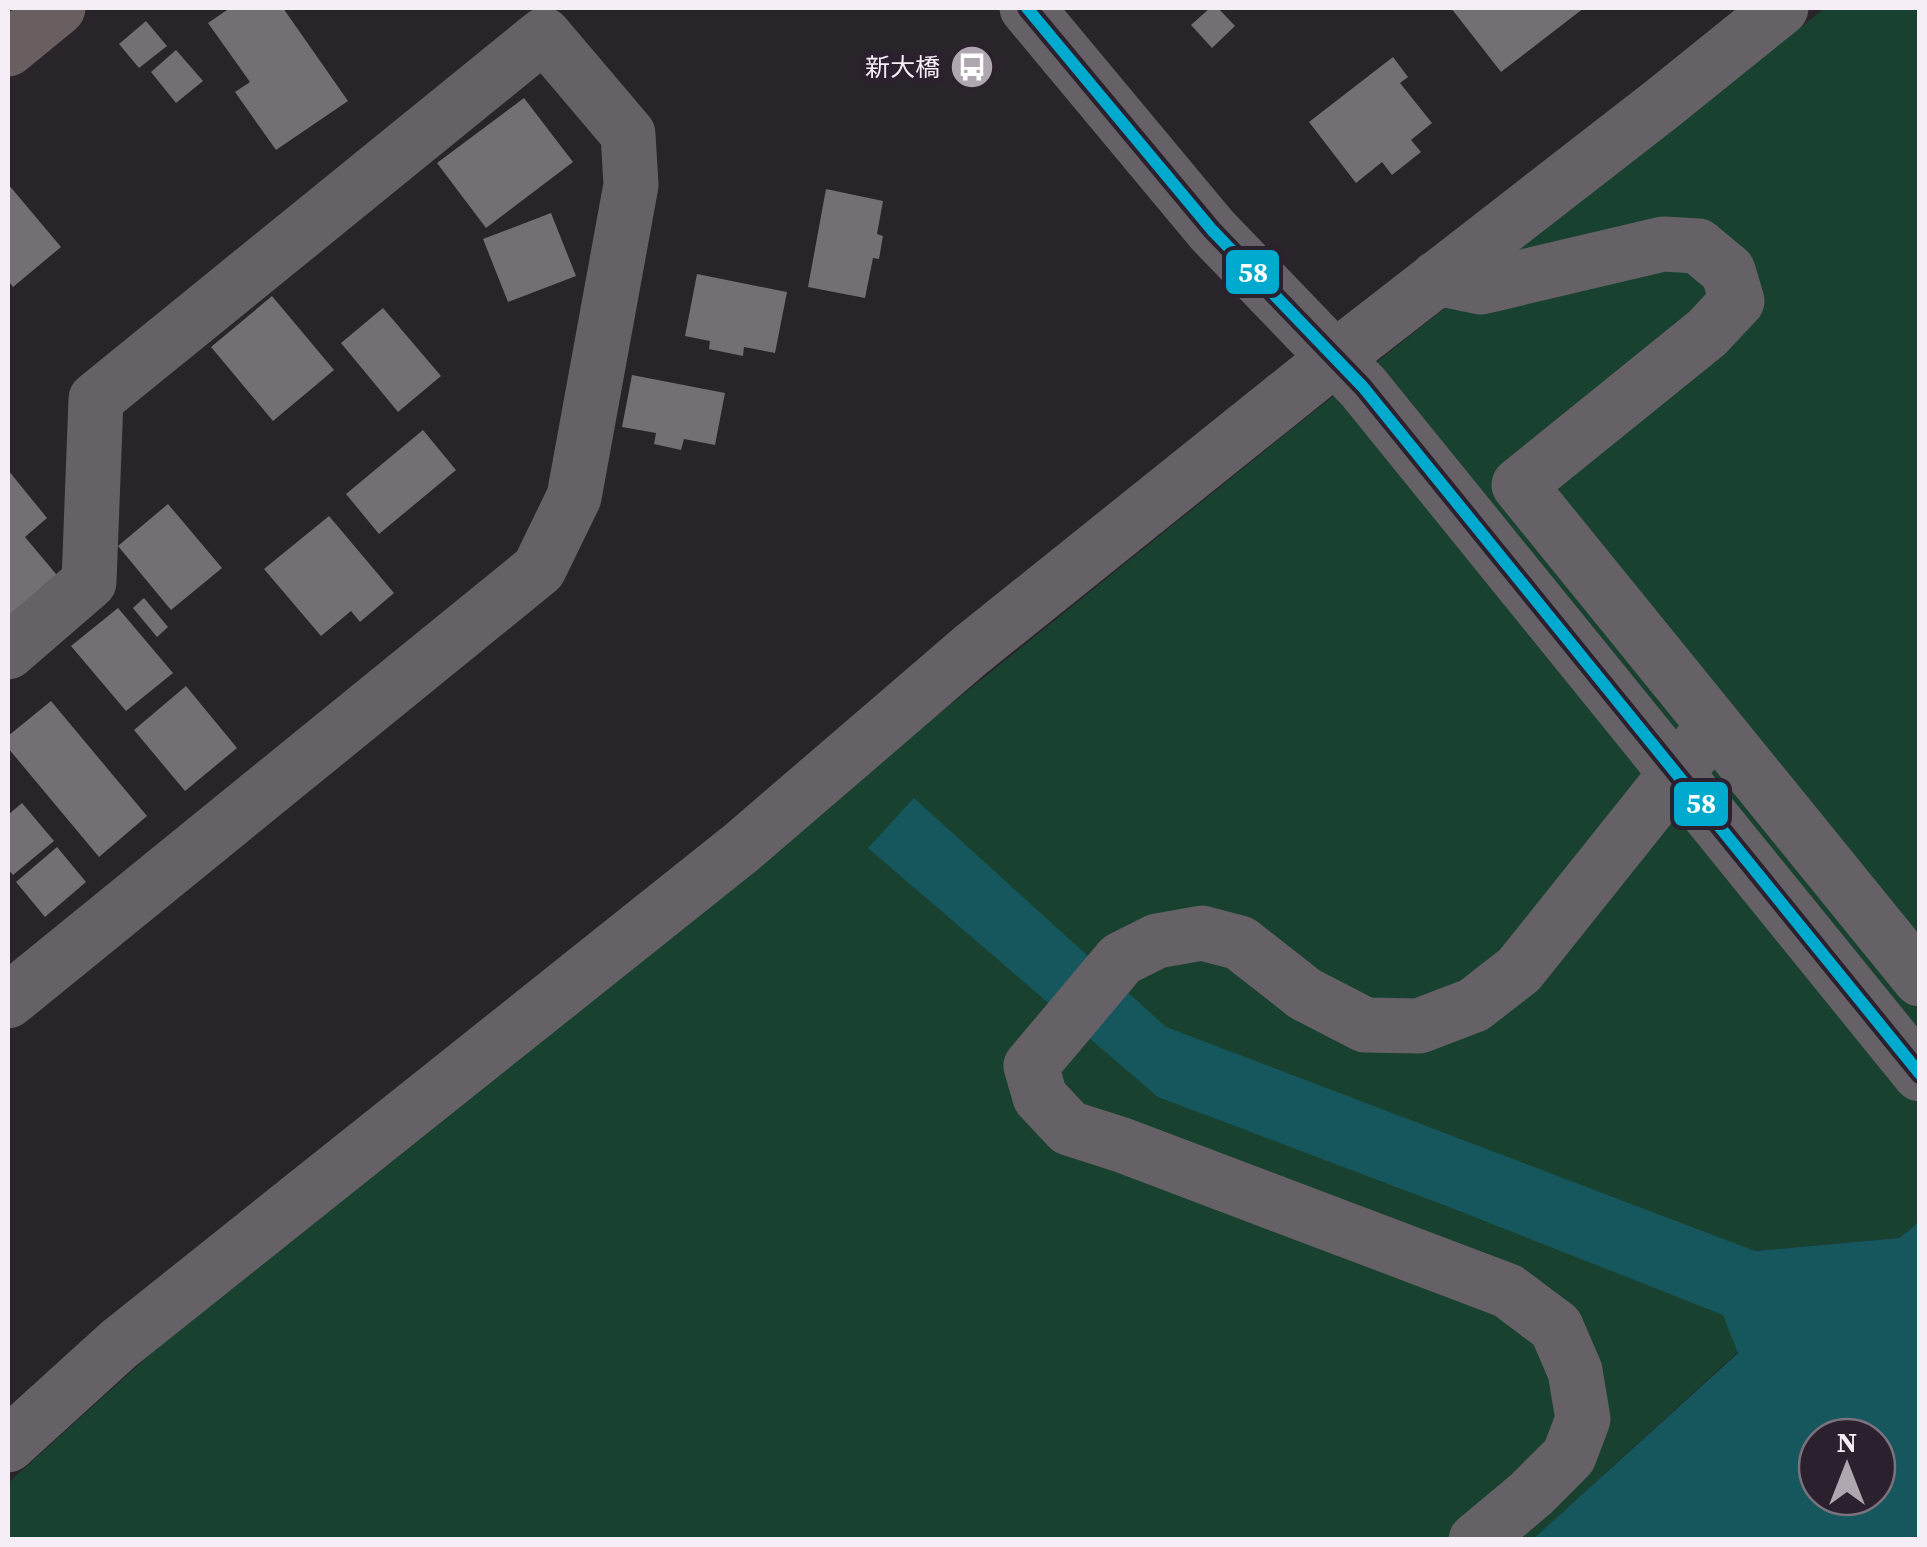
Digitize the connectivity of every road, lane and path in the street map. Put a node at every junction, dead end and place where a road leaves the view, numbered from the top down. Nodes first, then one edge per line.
1 (58, 8) edge
2 (1027, 8) edge
3 (1781, 8) edge
4 (8, 49) edge
5 (1437, 278) junction
6 (1349, 373) junction
7 (8, 652) edge
8 (1714, 726) junction
9 (1920, 979) edge
10 (8, 1001) edge
11 (1920, 1074) edge
12 (8, 1446) edge
13 (1476, 1540) edge

1 - 4 main road
2 - 6 street
3 - 5 street
5 - 6 street
5 - 8 street
6 - 11 street
6 - 12 street
7 - 10 street
8 - 9 street
8 - 13 street

